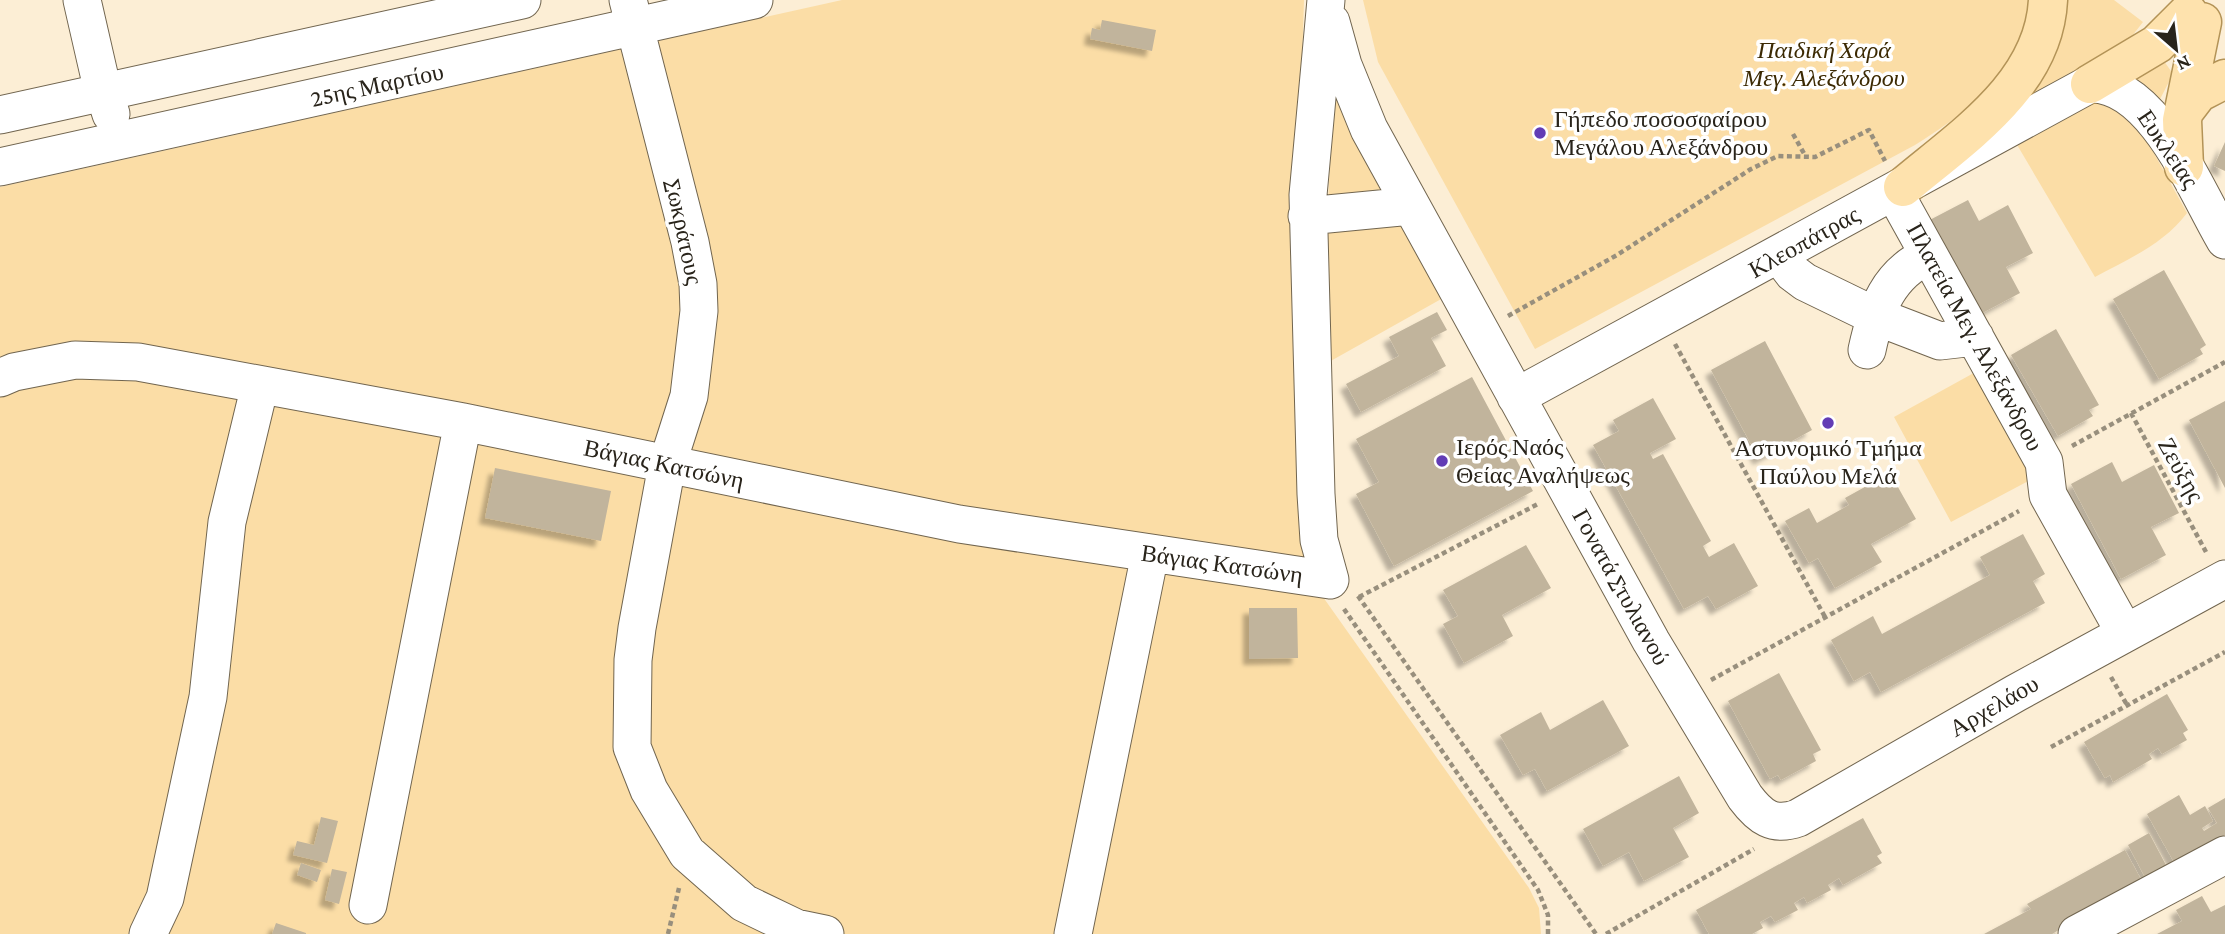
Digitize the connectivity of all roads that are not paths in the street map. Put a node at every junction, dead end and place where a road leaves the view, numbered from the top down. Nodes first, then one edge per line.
1 (82, 0) edge
2 (522, 0) edge
3 (754, 0) edge
4 (1326, 0) edge
5 (2048, 0) edge
6 (419, 11) edge
7 (631, 13) edge
8 (2196, 18) edge
9 (2225, 79) edge
10 (2090, 84) junction
11 (103, 92) junction
12 (2185, 110) junction
13 (0, 115) edge
14 (125, 140) junction
15 (0, 167) edge
16 (2184, 167) junction
17 (1898, 189) junction
18 (1411, 206) junction
19 (1307, 216) junction
20 (2225, 240) edge
21 (1780, 256) junction
22 (1929, 256) junction
23 (1871, 333) junction
24 (1975, 337) junction
25 (0, 379) edge
26 (260, 385) junction
27 (1516, 397) junction
28 (463, 422) junction
29 (667, 465) junction
30 (1150, 554) junction
31 (2223, 580) edge
32 (2125, 633) junction
33 (1770, 820) joint
34 (2225, 855) edge
35 (368, 905) dead end
36 (148, 934) edge
37 (825, 934) edge
38 (1073, 934) edge
39 (2077, 934) edge

1 - 11 street
2 - 6 street
3 - 7 street, 25ης Μαρτίου
4 - 18 street, Γονατά Στυλιανού
4 - 19 street
5 - 17 main road
6 - 11 street
7 - 14 street, 25ης Μαρτίου
7 - 29 street, Σωκράτους
8 - 10 main road
8 - 12 main road
9 - 12 main road
10 - 16 street, Ευκλείας
10 - 17 street, Κλεοπάτρας
11 - 13 street
11 - 14 street
12 - 16 main road
14 - 15 street, 25ης Μαρτίου
16 - 20 street, Ευκλείας
17 - 21 street, Κλεοπάτρας
17 - 22 street, Πλατεία Μεγ. Αλεξάνδρου
18 - 19 street
18 - 27 street, Γονατά Στυλιανού
19 - 30 street, Βάγιας Κατσώνη
21 - 23 street
21 - 27 street, Κλεοπάτρας
22 - 23 street
22 - 24 street, Πλατεία Μεγ. Αλεξάνδρου
23 - 24 street
24 - 32 street, Πλατεία Μεγ. Αλεξάνδρου
25 - 26 street, Βάγιας Κατσώνη
26 - 28 street, Βάγιας Κατσώνη
26 - 36 street
27 - 33 street, Γονατά Στυλιανού
28 - 29 street, Βάγιας Κατσώνη
28 - 35 street
29 - 30 street, Βάγιας Κατσώνη
29 - 37 street, Σωκράτους
30 - 38 street
31 - 32 street, Αρχελάου
32 - 33 street, Αρχελάου
34 - 39 street

